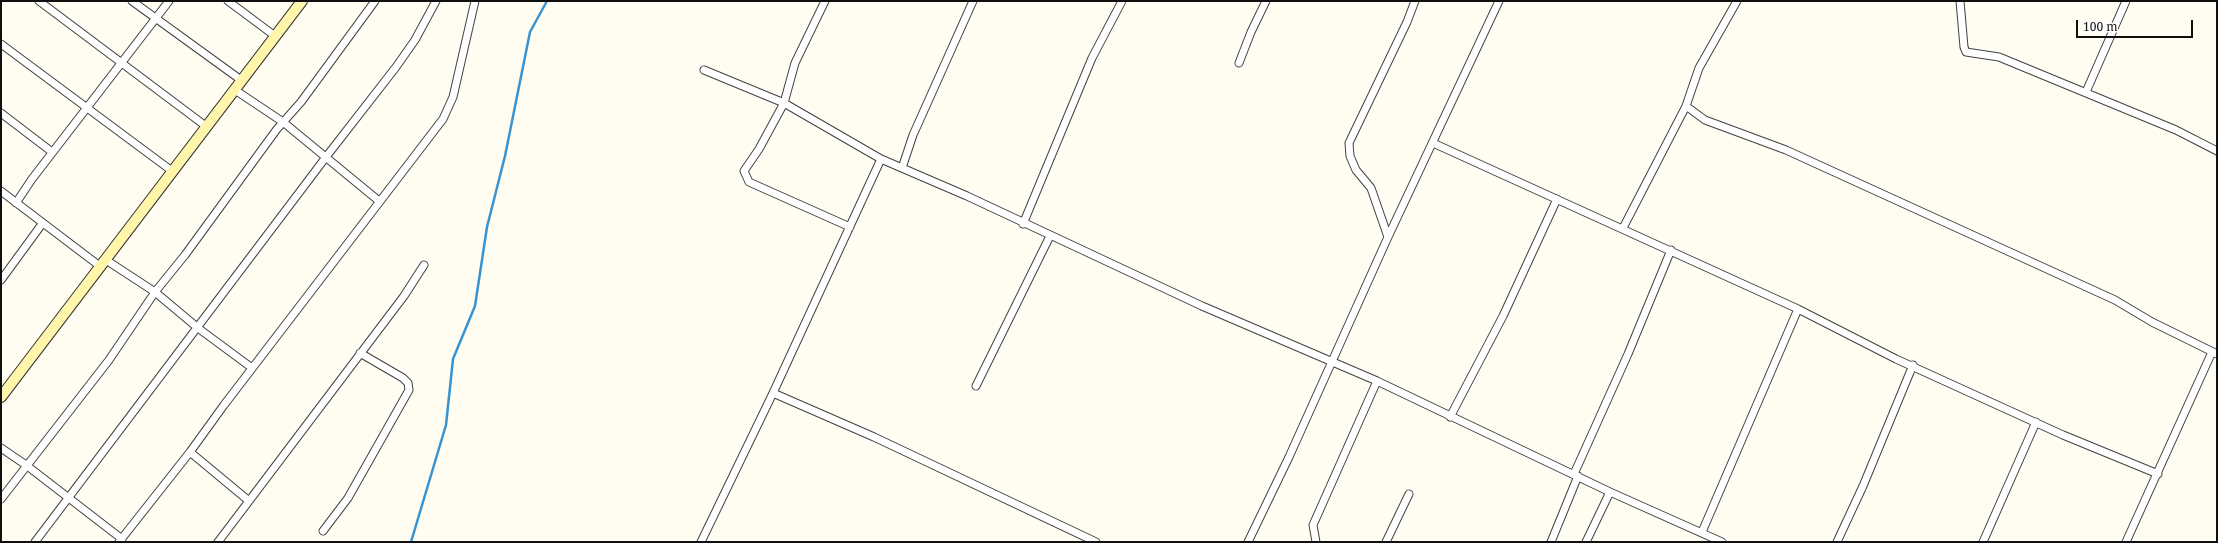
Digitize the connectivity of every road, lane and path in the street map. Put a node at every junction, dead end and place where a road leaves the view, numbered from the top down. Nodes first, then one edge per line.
1 (39, 1) edge
2 (132, 1) edge
3 (169, 1) edge
4 (228, 1) edge
5 (302, 1) edge
6 (375, 1) edge
7 (436, 1) edge
8 (476, 1) edge
9 (825, 1) edge
10 (973, 1) edge
11 (1122, 1) edge
12 (1266, 1) edge
13 (1415, 1) edge
14 (1499, 1) edge
15 (1737, 1) edge
16 (1960, 1) edge
17 (2126, 1) edge
18 (156, 18) junction
19 (275, 36) junction
20 (1, 44) edge
21 (122, 62) junction
22 (1239, 64) dead end
23 (704, 70) dead end
24 (241, 80) junction
25 (235, 90) junction
26 (2086, 92) junction
27 (784, 103) junction
28 (1686, 106) junction
29 (86, 109) junction
30 (1, 113) edge
31 (283, 122) junction
32 (207, 127) junction
33 (1433, 143) junction
34 (2217, 151) edge
35 (52, 152) junction
36 (326, 157) junction
37 (881, 159) junction
38 (902, 168) junction
39 (172, 171) junction
40 (1, 192) edge
41 (1557, 199) junction
42 (379, 200) junction
43 (16, 203) junction
44 (42, 224) junction
45 (1023, 224) junction
46 (850, 227) junction
47 (1623, 228) junction
48 (1050, 236) junction
49 (1388, 238) junction
50 (1671, 250) junction
51 (104, 263) junction
52 (424, 265) dead end
53 (2, 276) edge
54 (155, 292) junction
55 (1798, 309) junction
56 (198, 328) junction
57 (360, 353) junction
58 (2215, 353) edge
59 (1332, 363) junction
60 (1913, 366) junction
61 (252, 368) junction
62 (1377, 381) junction
63 (976, 386) dead end
64 (773, 392) junction
65 (1, 398) edge
66 (1450, 417) junction
67 (2036, 422) junction
68 (1, 448) edge
69 (190, 452) junction
70 (26, 465) junction
71 (2158, 474) junction
72 (1576, 475) junction
73 (1610, 492) junction
74 (1409, 494) dead end
75 (69, 498) junction
76 (1, 499) edge
77 (249, 501) junction
78 (322, 531) dead end
79 (1702, 532) junction
80 (121, 540) edge
81 (35, 542) edge
82 (218, 542) edge
83 (701, 542) edge
84 (1096, 542) edge
85 (1248, 542) edge
86 (1316, 542) edge
87 (1386, 542) edge
88 (1551, 542) edge
89 (1586, 542) edge
90 (1722, 542) edge
91 (1837, 542) edge
92 (1983, 542) edge
93 (2126, 542) edge

1 - 21 street
2 - 18 street
3 - 18 street
4 - 19 street
5 - 19 main road
6 - 31 street
7 - 36 street
8 - 42 street
9 - 27 street
10 - 38 street
11 - 45 street
12 - 22 street
13 - 49 street
14 - 33 street
15 - 28 street
16 - 26 street
17 - 26 street
18 - 21 street
18 - 24 street
19 - 24 main road
20 - 29 street
21 - 29 street
21 - 32 street
23 - 27 street
24 - 25 main road
25 - 31 street
25 - 32 main road
26 - 34 street
27 - 37 street
27 - 46 street
28 - 47 street
28 - 58 street
29 - 35 street
29 - 39 street
30 - 35 street
31 - 36 street
31 - 54 street
32 - 39 main road
33 - 41 street
33 - 49 street
35 - 43 street
36 - 42 street
36 - 56 street
37 - 38 street
37 - 46 street
38 - 45 street
39 - 51 main road
40 - 43 street
41 - 47 street
41 - 66 street
42 - 61 street
43 - 44 street
44 - 51 street
44 - 53 street
45 - 48 street
46 - 64 street
47 - 50 street
48 - 59 street
48 - 63 street
49 - 59 street
50 - 55 street
50 - 72 street
51 - 54 street
51 - 65 main road
52 - 57 street
54 - 56 street
54 - 70 street
55 - 60 street
55 - 79 street
56 - 61 street
56 - 75 street
57 - 77 street
57 - 78 street
58 - 71 street
59 - 62 street
59 - 85 street
60 - 67 street
60 - 91 street
61 - 69 street
62 - 66 street
62 - 86 street
64 - 83 street
64 - 84 street
66 - 72 street
67 - 71 street
67 - 92 street
68 - 70 street
69 - 77 street
69 - 80 street
70 - 75 street
70 - 76 street
71 - 93 street
72 - 73 street
72 - 88 street
73 - 79 street
73 - 89 street
74 - 87 street
75 - 80 street
75 - 81 street
77 - 82 street
79 - 90 street

